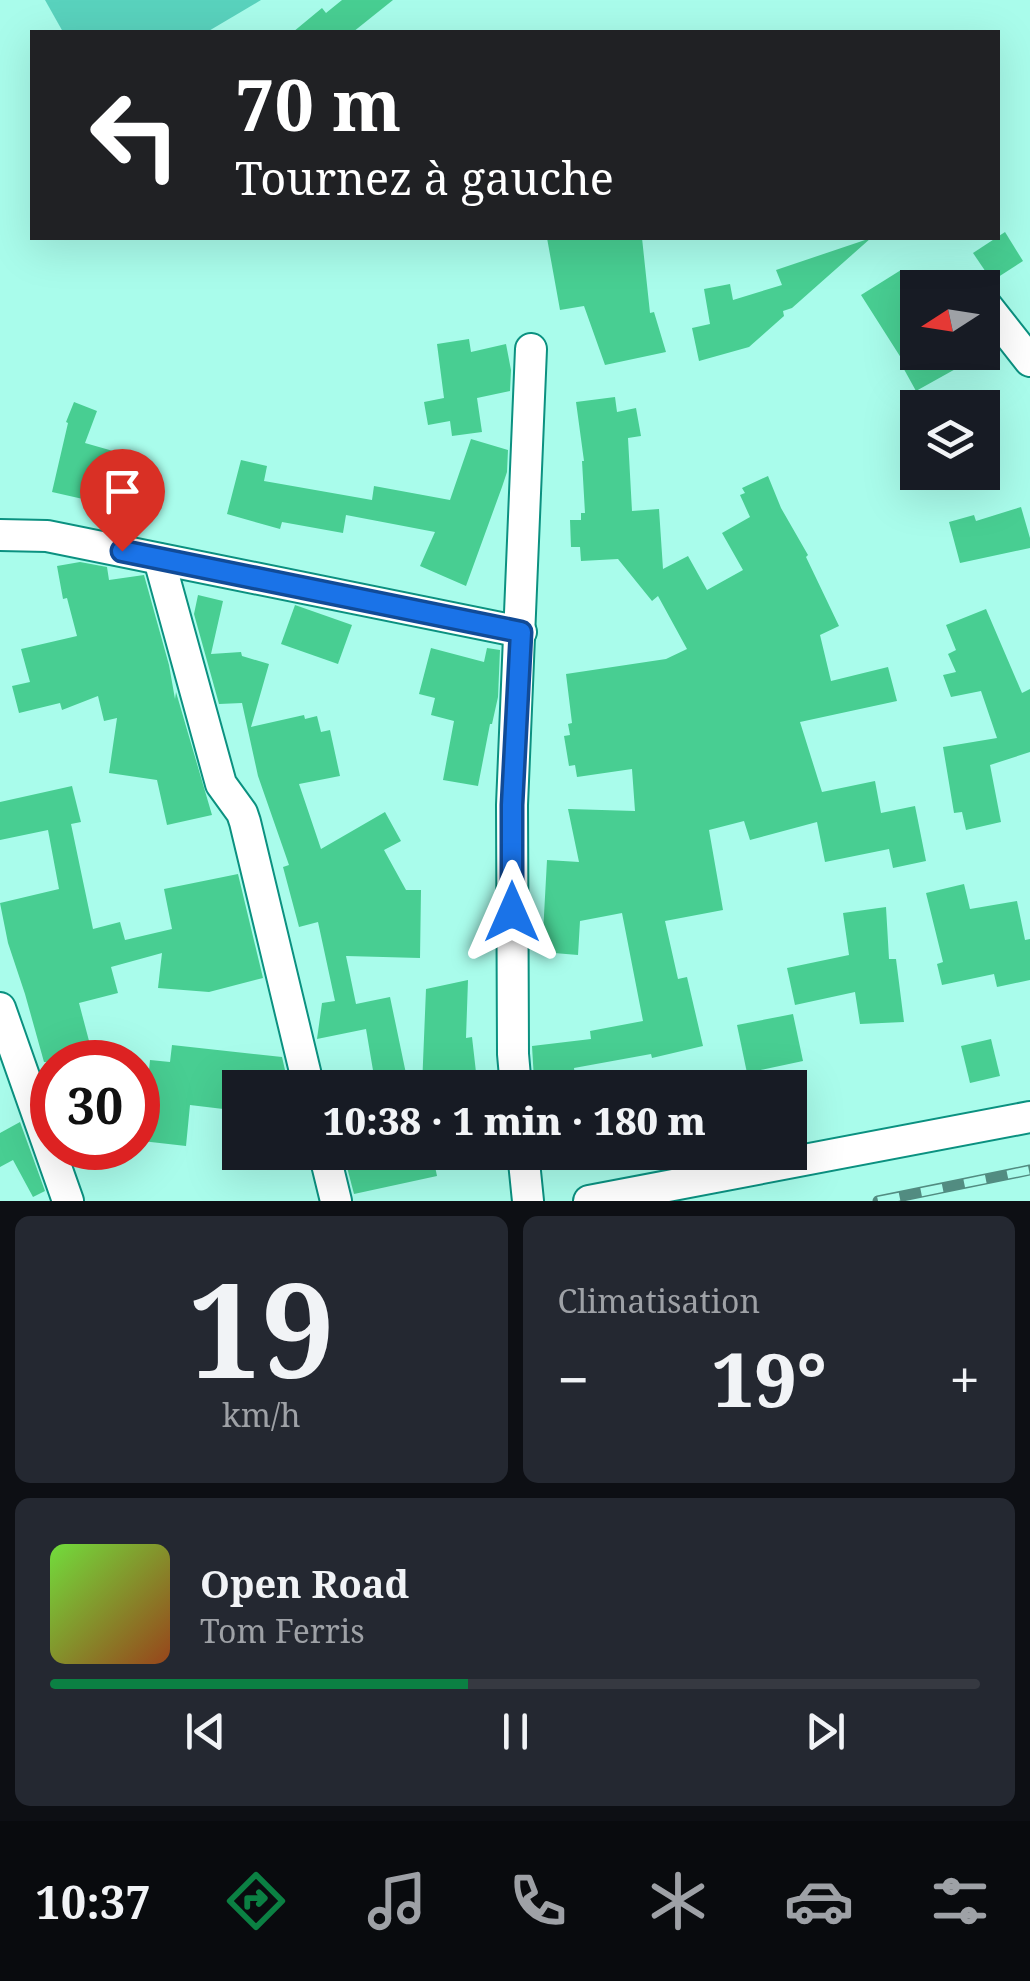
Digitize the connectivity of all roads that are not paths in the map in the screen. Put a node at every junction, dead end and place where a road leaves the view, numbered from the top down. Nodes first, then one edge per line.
1 (1000, 323) edge
2 (530, 349) dead end
3 (1030, 362) edge
4 (0, 535) edge
5 (159, 559) junction
6 (521, 632) junction
7 (0, 1008) edge
8 (304, 1070) edge
9 (514, 1070) edge
10 (1030, 1117) edge
11 (328, 1170) edge
12 (525, 1170) edge
13 (68, 1201) edge
14 (336, 1201) edge
15 (528, 1201) edge
16 (588, 1201) edge

1 - 3 street
2 - 6 street
4 - 5 street
5 - 6 street
5 - 8 street
6 - 9 street
7 - 13 street
10 - 16 street
11 - 14 street
12 - 15 street

